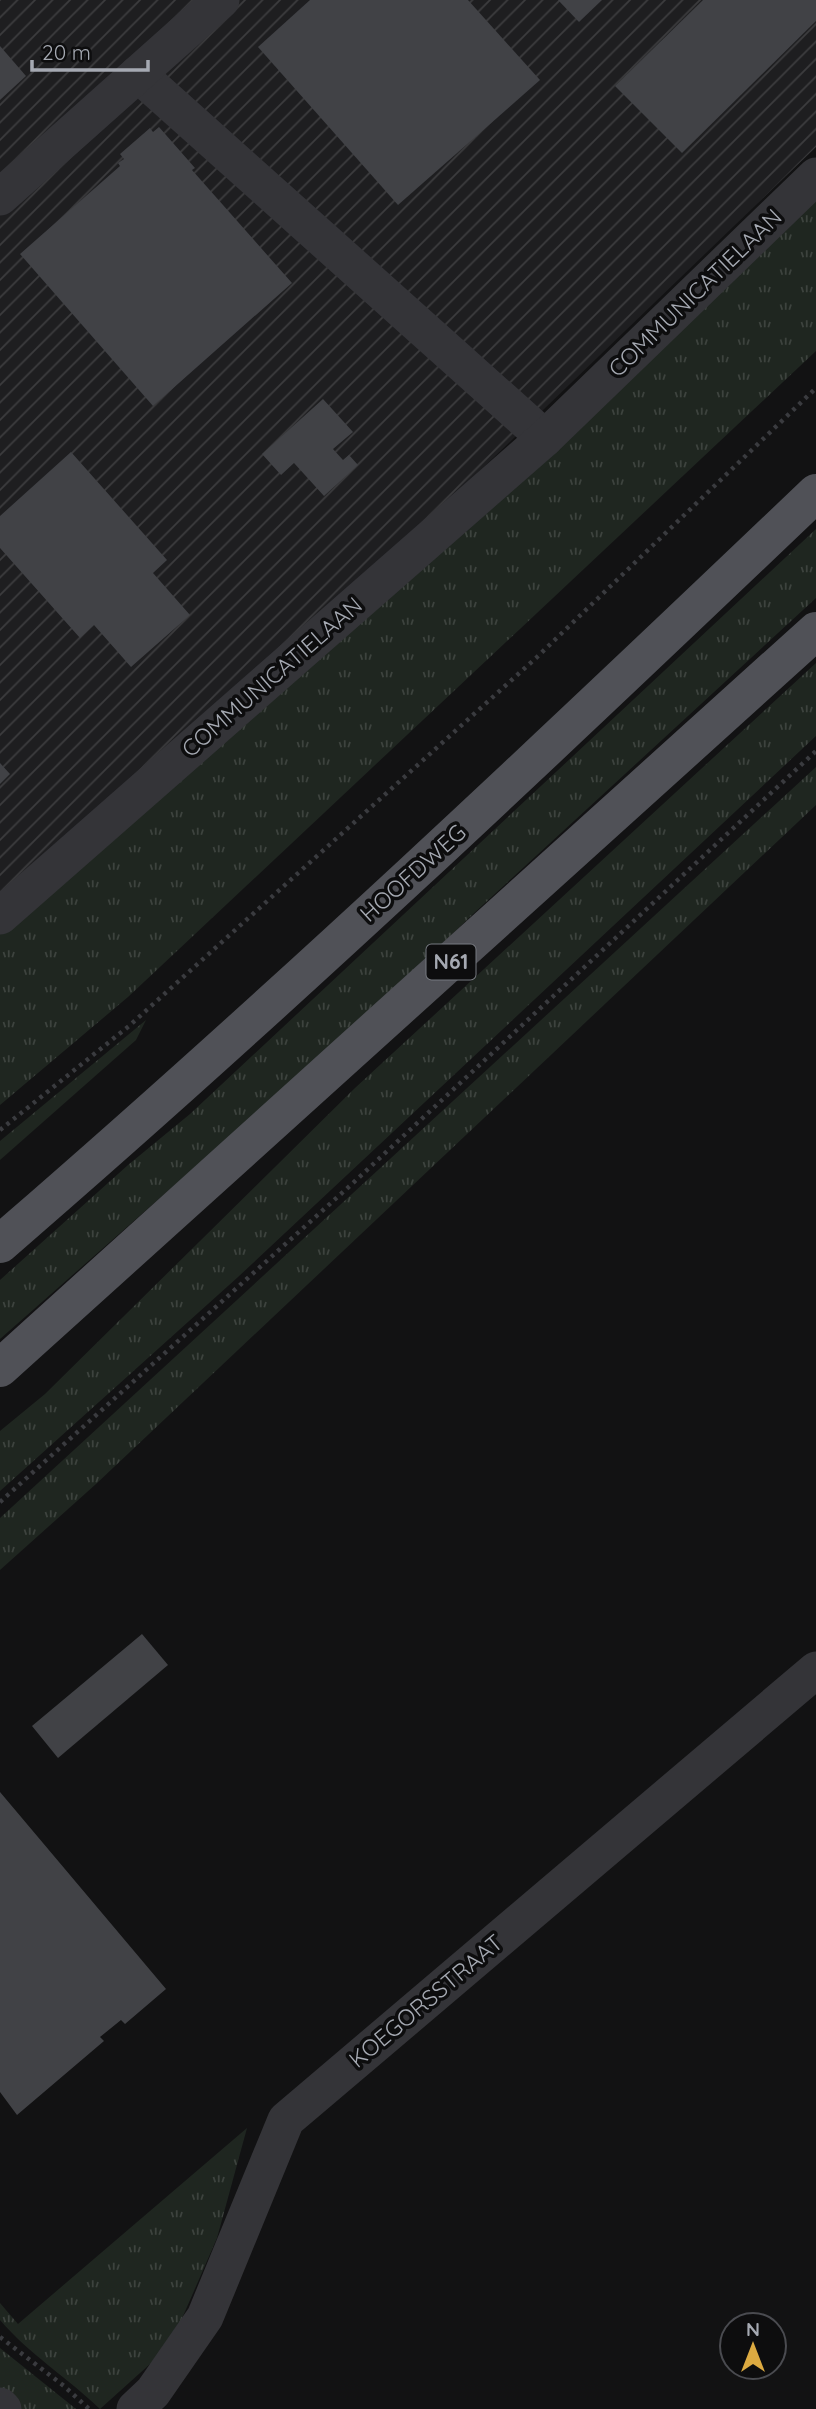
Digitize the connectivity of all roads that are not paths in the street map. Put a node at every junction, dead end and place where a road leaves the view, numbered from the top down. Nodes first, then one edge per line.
1 (221, 0) edge
2 (138, 74) junction
3 (816, 176) edge
4 (0, 197) edge
5 (545, 438) junction
6 (816, 493) edge
7 (816, 631) edge
8 (0, 916) edge
9 (0, 1244) edge
10 (0, 1367) edge
11 (816, 1670) edge
12 (135, 2409) edge

1 - 2 street
2 - 4 street
2 - 5 street
3 - 5 street, COMMUNICATIELAAN
5 - 8 street, COMMUNICATIELAAN
6 - 9 main road, HOOFDWEG
7 - 10 main road, N61
11 - 12 street, KOEGORSSTRAAT

